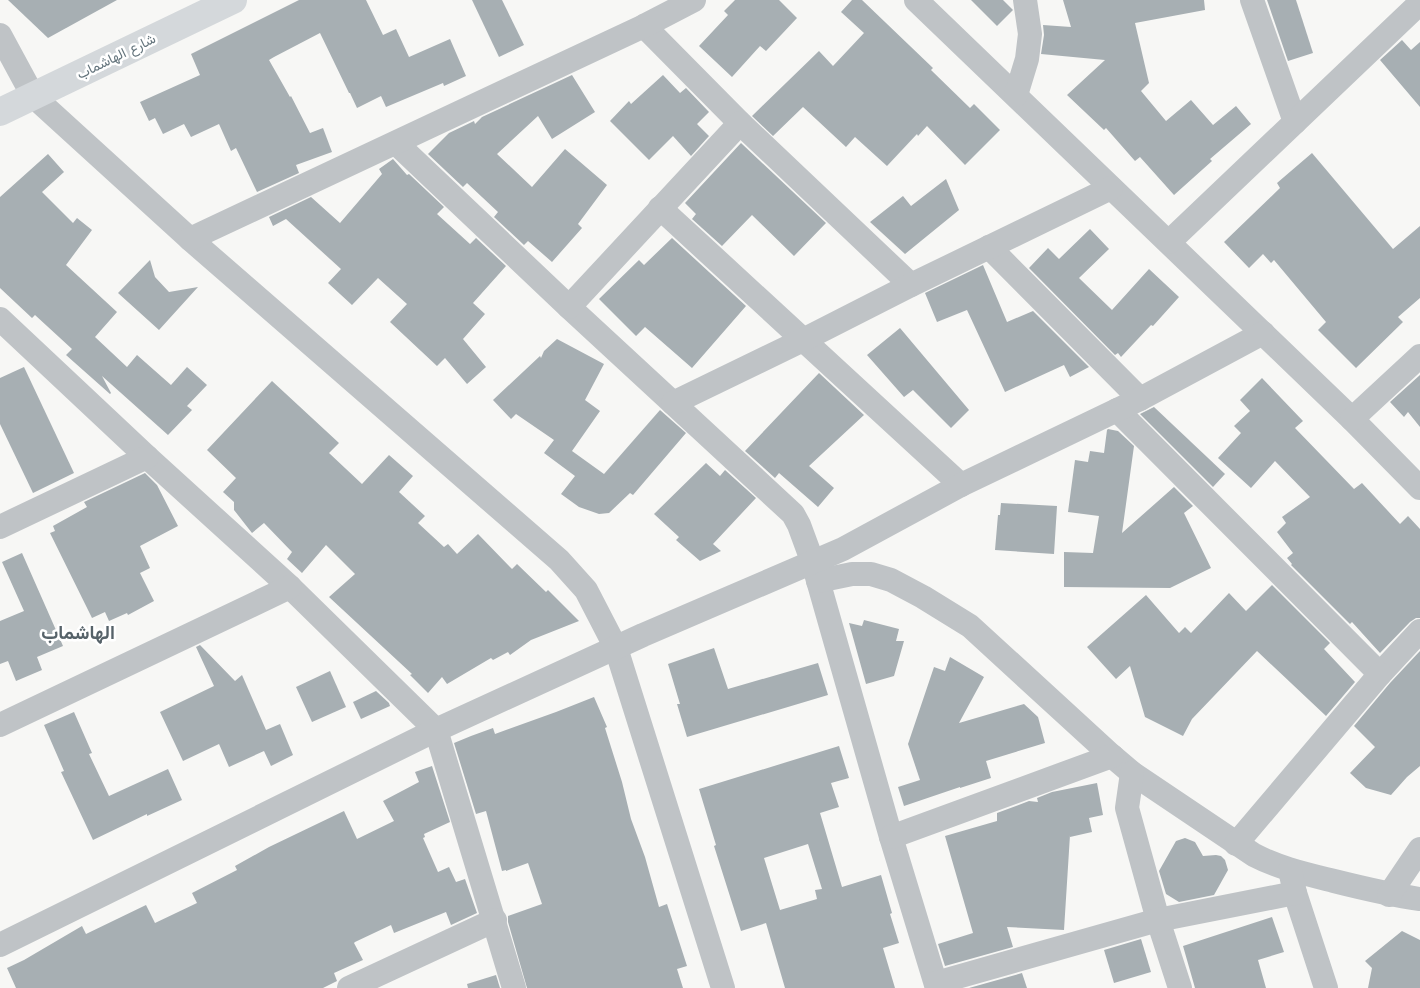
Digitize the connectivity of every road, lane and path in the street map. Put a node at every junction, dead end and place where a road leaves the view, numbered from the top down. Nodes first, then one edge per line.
1 (233, 0) edge
2 (694, 0) edge
3 (916, 0) edge
4 (1025, 0) edge
5 (1252, 0) edge
6 (1420, 3) edge
7 (198, 8) edge
8 (644, 26) junction
9 (0, 35) edge
10 (34, 96) junction
11 (1016, 96) junction
12 (0, 112) edge
13 (1294, 122) junction
14 (740, 123) junction
15 (396, 143) junction
16 (1111, 188) junction
17 (660, 208) junction
18 (190, 239) junction
19 (1168, 242) junction
20 (989, 247) junction
21 (911, 284) junction
22 (569, 307) junction
23 (1, 321) edge
24 (1263, 333) junction
25 (803, 340) junction
26 (1420, 356) edge
27 (1140, 399) junction
28 (672, 403) junction
29 (1117, 410) junction
30 (1352, 419) junction
31 (147, 457) junction
32 (961, 485) junction
33 (1420, 488) edge
34 (0, 527) edge
35 (816, 572) junction
36 (290, 587) junction
37 (1420, 631) edge
38 (616, 648) junction
39 (1380, 674) junction
40 (0, 725) edge
41 (436, 730) junction
42 (1112, 756) junction
43 (1132, 773) junction
44 (891, 837) junction
45 (1236, 844) junction
46 (1420, 849) edge
47 (1290, 870) junction
48 (1295, 893) junction
49 (1389, 894) junction
50 (1420, 899) edge
51 (495, 920) junction
52 (1158, 920) junction
53 (0, 945) edge
54 (936, 986) edge
55 (350, 988) edge
56 (514, 988) edge
57 (723, 988) edge
58 (1180, 988) edge
59 (1326, 988) edge

1 - 7 street, شارع الهاشماب
2 - 8 street
3 - 11 street
4 - 11 street
5 - 13 street
6 - 13 street
7 - 10 street, شارع الهاشماب
8 - 14 street
8 - 15 street
9 - 10 street
10 - 12 street, شارع الهاشماب
10 - 18 street
11 - 16 street
13 - 19 street
14 - 17 street
14 - 21 street
15 - 18 street
15 - 22 street
16 - 19 street
16 - 20 street
17 - 22 street
17 - 25 street
18 - 38 street
19 - 24 street
20 - 21 street
20 - 27 street
21 - 25 street
22 - 28 street
23 - 31 street
24 - 27 street
24 - 30 street
25 - 28 street
25 - 32 street
26 - 30 street
27 - 29 street
28 - 35 street
29 - 32 street
29 - 39 street
30 - 33 street
31 - 34 street
31 - 36 street
32 - 35 street
35 - 38 street
35 - 42 street
35 - 44 street
36 - 40 street
36 - 41 street
37 - 39 street
38 - 41 street
38 - 57 street
39 - 45 street
41 - 51 street
41 - 53 street
42 - 43 street
42 - 44 street
43 - 45 street
43 - 52 street
44 - 54 street
45 - 47 street
46 - 49 street
47 - 48 street
47 - 49 street
48 - 52 street
48 - 59 street
49 - 50 street
51 - 55 street
51 - 56 street
52 - 54 street
52 - 58 street

